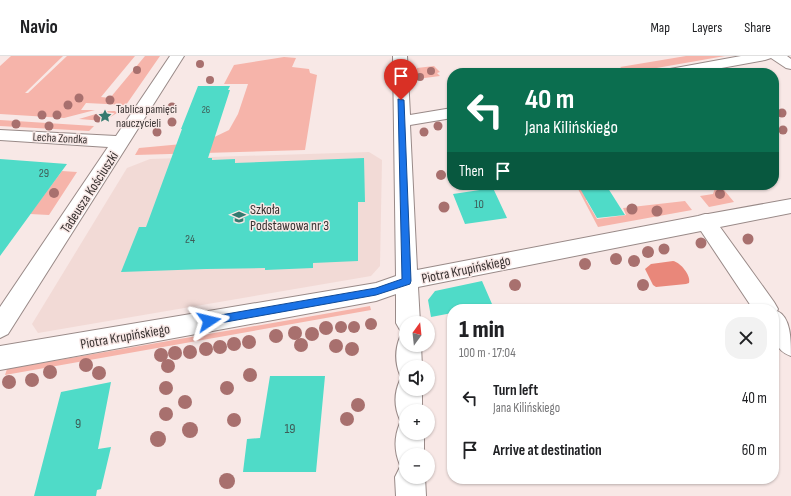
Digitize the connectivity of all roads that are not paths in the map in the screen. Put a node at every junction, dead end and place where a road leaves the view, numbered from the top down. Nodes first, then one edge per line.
1 (177, 56) edge
2 (400, 56) edge
3 (764, 56) edge
4 (777, 56) edge
5 (791, 65) edge
6 (698, 68) edge
7 (447, 114) edge
8 (401, 122) junction
9 (0, 135) edge
10 (121, 142) junction
11 (791, 206) edge
12 (705, 221) junction
13 (407, 281) junction
14 (763, 304) edge
15 (408, 316) edge
16 (0, 327) edge
17 (779, 327) edge
18 (791, 345) edge
19 (0, 358) edge
20 (410, 484) edge
21 (411, 496) edge

1 - 10 street, Tadeusza Kościuszki
2 - 8 street
3 - 6 street
4 - 5 street
7 - 8 street
8 - 13 street
9 - 10 street, Lecha Zondka
10 - 16 street, Tadeusza Kościuszki
11 - 12 street, Piotra Krupińskiego
12 - 13 street, Piotra Krupińskiego
12 - 14 street
13 - 15 street
13 - 19 street, Piotra Krupińskiego
17 - 18 street
20 - 21 street

